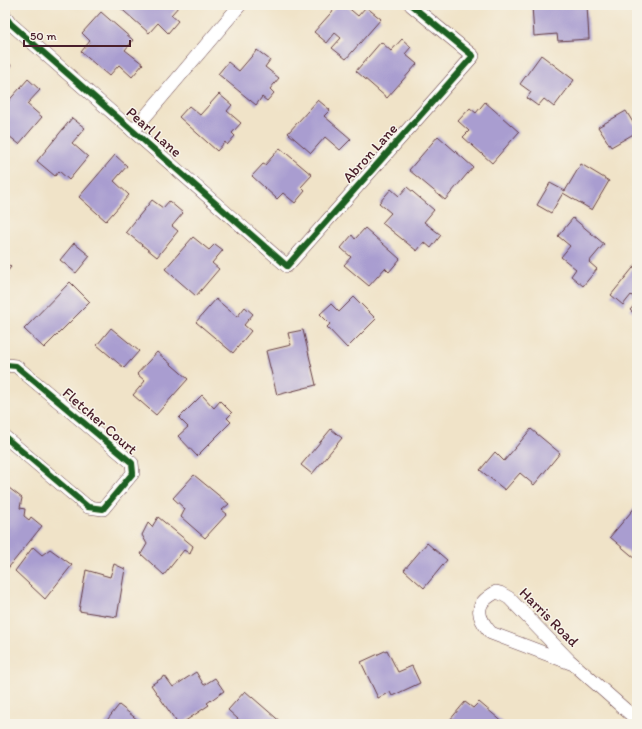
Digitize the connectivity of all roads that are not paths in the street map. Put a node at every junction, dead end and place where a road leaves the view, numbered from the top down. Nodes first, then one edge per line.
1 (240, 5) edge
2 (411, 5) edge
3 (5, 16) edge
4 (133, 131) junction
5 (287, 266) joint
6 (5, 366) edge
7 (5, 437) edge
8 (573, 664) junction
9 (637, 720) edge

1 - 4 street
2 - 5 street, Abron Lane
3 - 4 street, Pearl Lane
4 - 5 street, Pearl Lane
6 - 7 street, Fletcher Court
8 - 8 street, Harris Road
8 - 9 street, Harris Road

